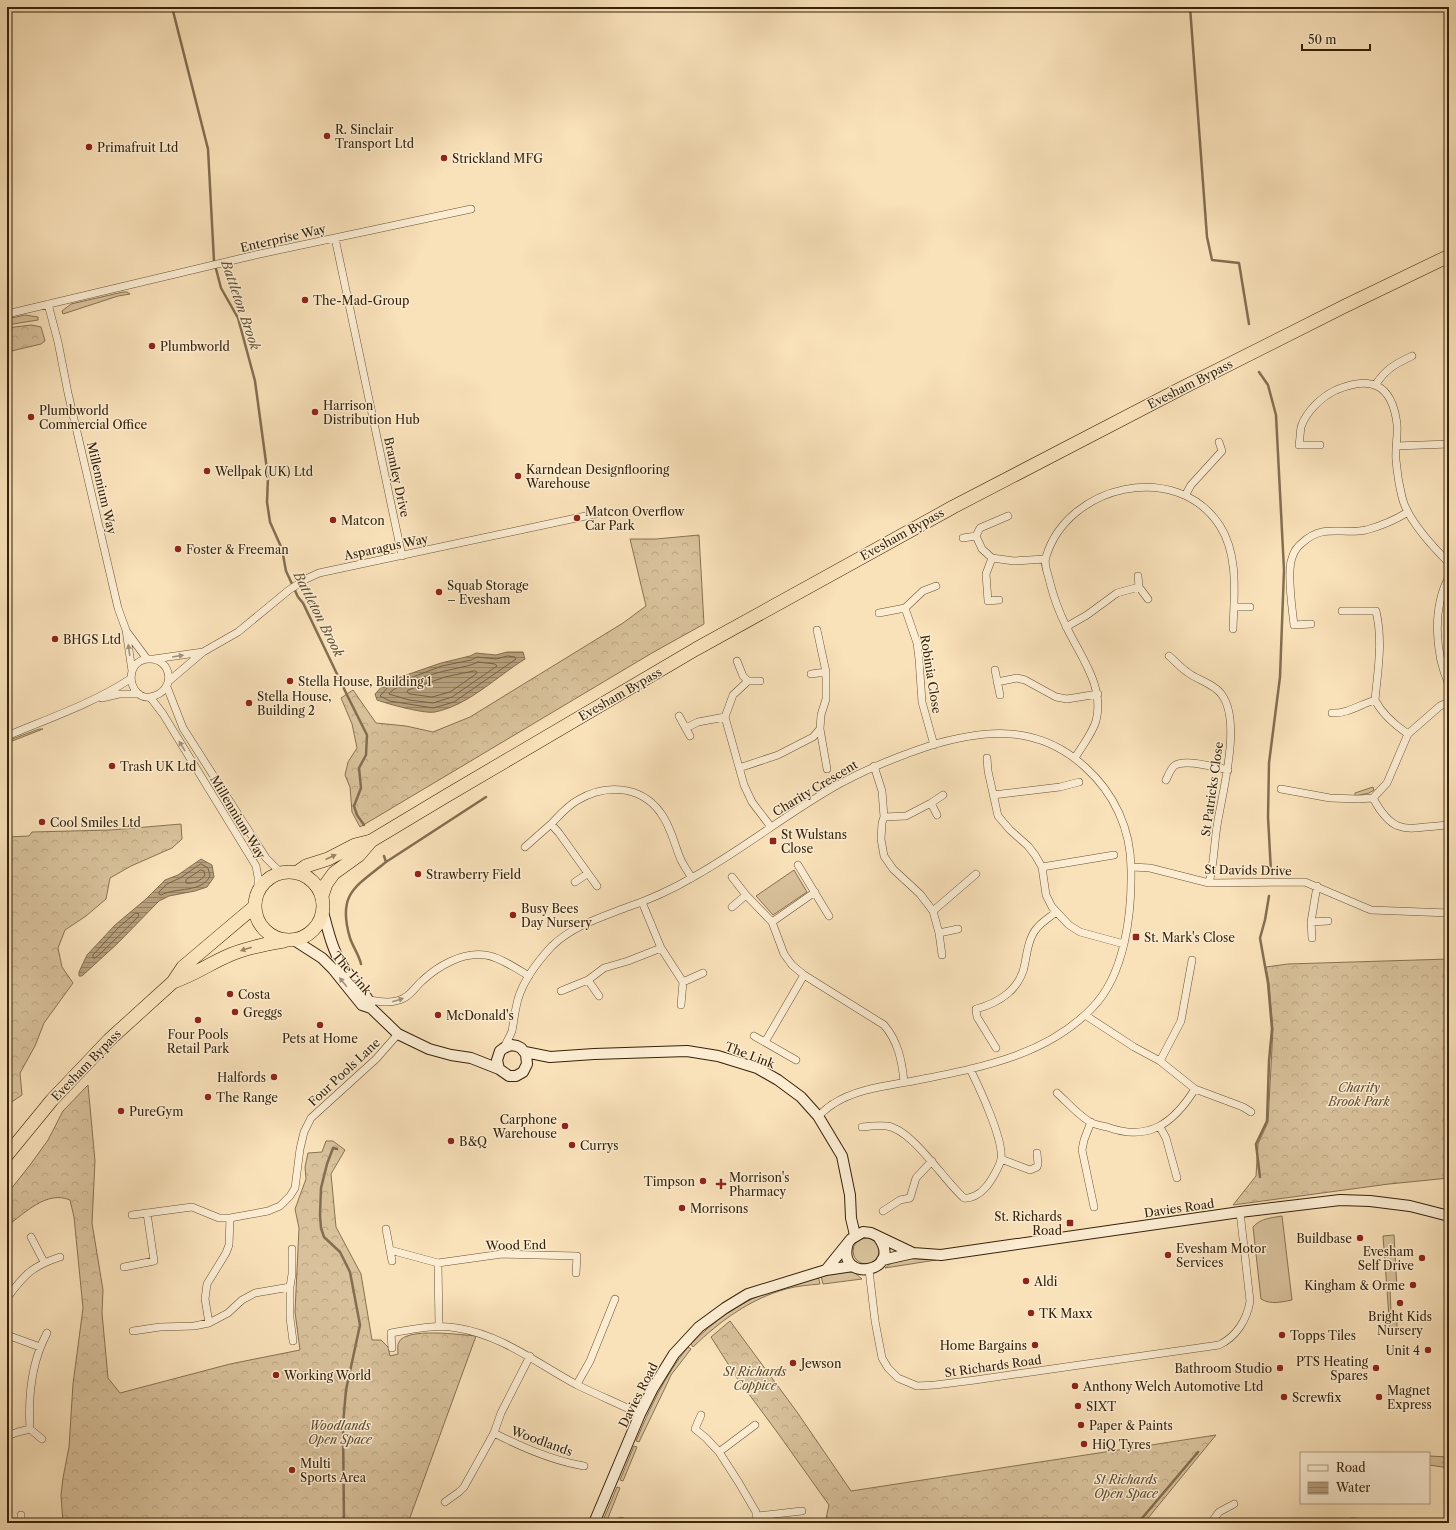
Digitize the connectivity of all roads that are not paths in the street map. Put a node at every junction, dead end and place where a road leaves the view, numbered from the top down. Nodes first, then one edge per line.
1 (471, 209) dead end
2 (335, 238) junction
3 (1449, 256) edge
4 (48, 304) junction
5 (7, 314) edge
6 (1412, 356) dead end
7 (1376, 384) junction
8 (1219, 442) dead end
9 (1449, 444) edge
10 (1320, 446) dead end
11 (1396, 446) junction
12 (1186, 494) junction
13 (1408, 512) junction
14 (595, 514) dead end
15 (1008, 516) dead end
16 (976, 536) junction
17 (963, 538) dead end
18 (402, 556) junction
19 (992, 558) junction
20 (1045, 559) junction
21 (1449, 563) edge
22 (1138, 576) dead end
23 (1449, 577) edge
24 (936, 586) dead end
25 (1139, 587) junction
26 (1148, 599) dead end
27 (999, 600) dead end
28 (1234, 607) junction
29 (1250, 607) dead end
30 (904, 608) junction
31 (1342, 611) dead end
32 (879, 613) dead end
33 (1311, 624) dead end
34 (1066, 627) junction
35 (1233, 629) dead end
36 (126, 630) junction
37 (817, 630) dead end
38 (203, 652) junction
39 (1169, 656) dead end
40 (151, 659) junction
41 (737, 661) dead end
42 (995, 670) dead end
43 (132, 671) junction
44 (826, 672) junction
45 (811, 674) dead end
46 (130, 679) junction
47 (748, 681) junction
48 (760, 681) dead end
49 (997, 682) junction
50 (168, 684) junction
51 (1449, 685) edge
52 (139, 694) junction
53 (1098, 694) junction
54 (1000, 695) dead end
55 (150, 697) junction
56 (1375, 700) junction
57 (90, 701) junction
58 (1449, 702) edge
59 (1332, 713) dead end
60 (679, 716) dead end
61 (725, 717) junction
62 (686, 728) junction
63 (820, 729) junction
64 (1408, 734) junction
65 (7, 736) edge
66 (690, 736) dead end
67 (934, 745) junction
68 (987, 758) dead end
69 (1075, 758) junction
70 (874, 766) junction
71 (739, 768) junction
72 (827, 769) dead end
73 (1228, 770) junction
74 (1166, 780) dead end
75 (1079, 782) dead end
76 (1281, 789) dead end
77 (943, 795) dead end
78 (993, 795) junction
79 (1373, 798) junction
80 (931, 803) junction
81 (937, 815) dead end
82 (884, 817) junction
83 (551, 824) junction
84 (1449, 825) edge
85 (772, 827) junction
86 (372, 842) junction
87 (525, 847) dead end
88 (1114, 855) dead end
89 (798, 865) dead end
90 (1042, 867) junction
91 (1132, 867) junction
92 (281, 873) junction
93 (296, 873) junction
94 (587, 874) junction
95 (976, 874) dead end
96 (732, 877) dead end
97 (692, 878) junction
98 (575, 882) dead end
99 (1209, 883) junction
100 (597, 886) dead end
101 (1317, 886) junction
102 (258, 890) junction
103 (815, 892) junction
104 (746, 894) junction
105 (322, 896) junction
106 (642, 902) junction
107 (254, 907) junction
108 (732, 908) dead end
109 (933, 911) junction
110 (323, 912) junction
111 (1056, 912) junction
112 (1449, 913) edge
113 (829, 916) dead end
114 (1328, 921) dead end
115 (772, 922) junction
116 (1311, 922) junction
117 (958, 929) dead end
118 (939, 933) junction
119 (1312, 938) dead end
120 (289, 940) junction
121 (1124, 944) junction
122 (661, 948) junction
123 (942, 955) dead end
124 (1192, 960) dead end
125 (703, 973) dead end
126 (804, 975) junction
127 (529, 976) junction
128 (588, 980) junction
129 (173, 982) junction
130 (682, 982) junction
131 (561, 990) dead end
132 (599, 996) dead end
133 (370, 1004) junction
134 (681, 1005) dead end
135 (1085, 1015) junction
136 (511, 1032) junction
137 (398, 1034) junction
138 (754, 1036) dead end
139 (765, 1042) junction
140 (996, 1048) dead end
141 (521, 1049) junction
142 (501, 1052) junction
143 (550, 1057) junction
144 (471, 1058) junction
145 (796, 1060) dead end
146 (1160, 1061) junction
147 (526, 1066) junction
148 (499, 1069) junction
149 (970, 1069) junction
150 (904, 1082) junction
151 (1195, 1089) junction
152 (1058, 1093) dead end
153 (1250, 1112) dead end
154 (818, 1116) junction
155 (1091, 1122) junction
156 (862, 1127) dead end
157 (1160, 1127) junction
158 (1037, 1154) dead end
159 (7, 1155) edge
160 (1001, 1159) junction
161 (932, 1161) junction
162 (1177, 1178) dead end
163 (1094, 1207) dead end
164 (883, 1211) dead end
165 (1240, 1212) junction
166 (148, 1213) junction
167 (132, 1215) dead end
168 (1449, 1216) edge
169 (230, 1218) junction
170 (851, 1218) junction
171 (386, 1229) dead end
172 (867, 1232) junction
173 (31, 1237) dead end
174 (879, 1238) junction
175 (852, 1239) junction
176 (292, 1249) dead end
177 (390, 1250) junction
178 (913, 1253) junction
179 (60, 1257) dead end
180 (882, 1260) junction
181 (392, 1261) dead end
182 (44, 1262) junction
183 (438, 1263) junction
184 (853, 1266) junction
185 (124, 1267) dead end
186 (826, 1270) junction
187 (869, 1270) junction
188 (576, 1273) dead end
189 (290, 1287) junction
190 (7, 1298) edge
191 (615, 1299) dead end
192 (210, 1323) junction
193 (439, 1326) junction
194 (133, 1331) dead end
195 (47, 1333) dead end
196 (7, 1335) edge
197 (293, 1341) dead end
198 (40, 1347) junction
199 (392, 1348) dead end
200 (530, 1356) junction
201 (577, 1384) junction
202 (640, 1414) junction
203 (701, 1414) dead end
204 (755, 1426) dead end
205 (30, 1429) junction
206 (494, 1434) junction
207 (7, 1436) edge
208 (42, 1439) dead end
209 (719, 1452) junction
210 (584, 1466) dead end
211 (445, 1502) dead end
212 (1234, 1504) dead end
213 (802, 1511) dead end
214 (756, 1519) edge
215 (594, 1523) edge
216 (1211, 1523) edge

1 - 2 street, Enterprise Way
2 - 4 street, Enterprise Way
2 - 18 street, Bramley Drive
3 - 86 highway, Evesham Bypass
4 - 5 street, Enterprise Way
4 - 36 street, Millennium Way
6 - 7 street
7 - 10 street
7 - 11 street
8 - 12 street
9 - 11 street
11 - 13 street
12 - 20 street
12 - 28 street
13 - 21 street
13 - 33 street
14 - 18 street, Asparagus Way
15 - 16 street
16 - 17 street
16 - 19 street
18 - 38 street, Asparagus Way
19 - 20 street
19 - 27 street
20 - 34 street
22 - 25 street
23 - 51 street
24 - 30 street
25 - 26 street
25 - 34 street
28 - 29 street
28 - 35 street
30 - 32 street
30 - 67 street, Robinia Close
31 - 56 street
34 - 53 street
36 - 40 street, Millennium Way
43 -> 36 street, Millennium Way
37 - 44 street
40 -> 38 street, Asparagus Way
38 - 50 street, Asparagus Way
39 - 73 street, St Patricks Close
40 - 43 street
40 - 50 street, Millennium Way
41 - 47 street
42 - 49 street
43 - 46 street, Millennium Way
44 - 45 street
44 - 63 street
46 - 52 street
46 - 57 street
47 - 48 street
47 - 61 street
49 - 53 street
49 - 54 street
50 - 55 street
50 - 92 street, Millennium Way
52 - 55 street
52 - 57 street
53 - 69 street
102 -> 55 street, Millennium Way
56 - 59 street
56 - 64 street
57 - 65 street
58 - 64 street
60 - 62 street
61 - 62 street
61 - 71 street
62 - 66 street
63 - 71 street
63 - 72 street
64 - 79 street
67 - 69 street, Charity Crescent
67 - 70 street, Charity Crescent
68 - 78 street
69 - 91 street, Charity Crescent
70 - 82 street
70 - 85 street, Charity Crescent
71 - 85 street
73 - 74 street
73 - 99 street, St Patricks Close
75 - 78 street
76 - 79 street
77 - 80 street
78 - 90 street
79 - 84 street
80 - 81 street
80 - 82 street
82 - 109 street
83 - 87 street
83 - 94 street
83 - 97 street
85 - 97 street, Charity Crescent
93 -> 86 highway, Evesham Bypass
86 - 105 highway, Evesham Bypass
88 - 90 street
89 - 103 street
90 - 111 street
91 - 99 street, St Davids Drive
91 - 121 street, Charity Crescent
92 - 93 highway
92 - 102 highway
93 - 105 highway
94 - 98 street
94 - 100 street
95 - 109 street
96 - 104 street
97 - 106 street, Charity Crescent
99 - 101 street, St Davids Drive
101 - 112 street, St Davids Drive
101 - 116 street
102 - 107 highway
103 - 113 street
103 - 115 street
104 - 108 street
104 - 115 street
105 - 110 highway
106 - 122 street
106 - 127 street, Charity Crescent
107 - 120 highway
107 - 129 highway, Evesham Bypass
109 - 118 street
110 - 120 highway
110 - 133 street, The Link
111 - 121 street
111 - 140 street
114 - 116 street
115 - 126 street
116 - 119 street
117 - 118 street
118 - 123 street
120 -> 129 highway, Evesham Bypass
133 -> 120 street, The Link
121 - 135 street, Charity Crescent
122 - 128 street
122 - 130 street
124 - 146 street
125 - 130 street
126 - 139 street
126 - 150 street
133 -> 127 street
127 - 136 street, Charity Crescent
128 - 131 street
128 - 132 street
129 - 159 highway, Evesham Bypass
130 - 134 street
133 - 137 street, The Link
135 - 146 street
135 - 149 street, Charity Crescent
136 - 141 street
136 - 142 street, Charity Crescent
137 - 144 street, The Link
137 - 169 street, Four Pools Lane
138 - 139 street
139 - 145 street
141 - 142 street, The Link
141 - 143 street, The Link
141 - 147 street
142 - 144 street, The Link
142 - 148 street
143 - 147 street, The Link
143 - 154 street, The Link
144 - 148 street, The Link
146 - 151 street
147 - 148 street, The Link
149 - 150 street, Charity Crescent
149 - 160 street
150 - 154 street, Charity Crescent
151 - 153 street
151 - 157 street
152 - 155 street
154 - 170 street, The Link
155 - 157 street
155 - 163 street
156 - 161 street
157 - 162 street
158 - 160 street
160 - 161 street
161 - 164 street
165 - 168 street, Davies Road
165 - 178 street, Davies Road
165 - 187 street, St Richards Road
166 - 167 street
166 - 169 street
166 - 185 street
169 - 192 street
170 - 172 street
170 - 175 street, The Link
171 - 177 street
172 - 174 street, Davies Road
172 - 175 street
173 - 182 street
174 - 178 street, Davies Road
174 - 180 street
175 - 184 street
175 - 186 street
176 - 189 street
177 - 181 street
177 - 183 street, Wood End
178 - 180 street, Davies Road
179 - 182 street
180 - 187 street, Davies Road
182 - 190 street
183 - 188 street, Wood End
183 - 193 street
184 - 186 street, Davies Road
184 - 187 street, Davies Road
186 - 202 street, Davies Road
189 - 192 street
189 - 197 street
191 - 201 street
192 - 194 street
193 - 199 street
193 - 200 street
195 - 198 street
196 - 198 street
198 - 205 street
200 - 201 street
200 - 206 street, Woodlands
201 - 202 street
202 - 215 street, Davies Road
203 - 209 street
204 - 209 street
205 - 207 street
205 - 208 street
206 - 210 street, Woodlands
206 - 211 street, Woodlands
209 - 214 street
212 - 216 street
213 - 214 street

